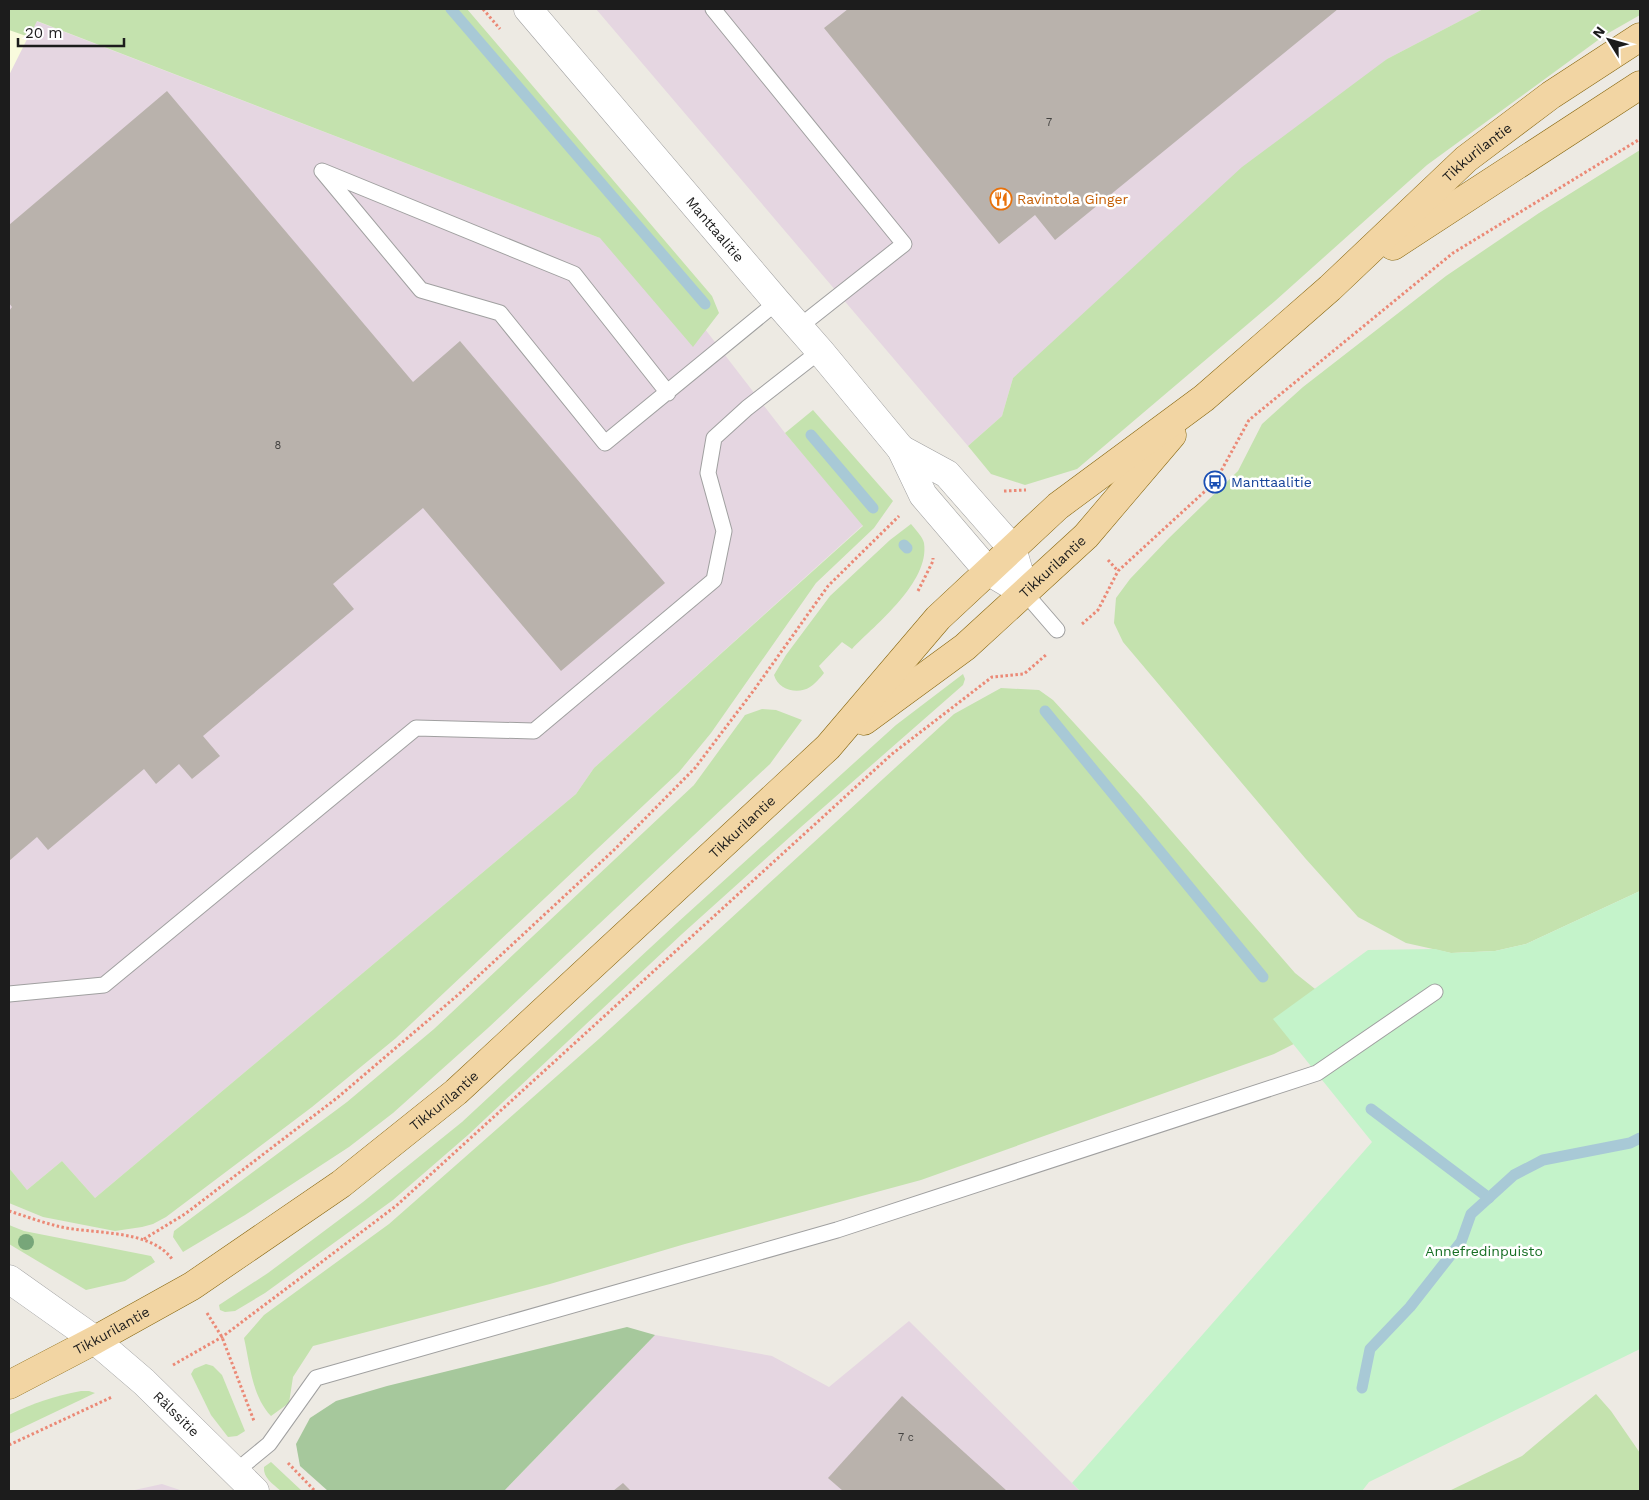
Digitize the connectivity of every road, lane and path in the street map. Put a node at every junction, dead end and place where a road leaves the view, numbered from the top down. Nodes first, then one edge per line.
1 (528, 9) edge
2 (713, 9) edge
3 (1640, 37) edge
4 (1640, 85) edge
5 (1640, 139) edge
6 (1330, 288) junction
7 (777, 302) junction
8 (799, 328) junction
9 (820, 351) junction
10 (668, 393) junction
11 (1204, 398) junction
12 (901, 448) junction
13 (902, 512) dead end
14 (1012, 548) junction
15 (932, 554) dead end
16 (988, 571) junction
17 (1025, 593) junction
18 (916, 594) dead end
19 (1098, 610) dead end
20 (1057, 630) dead end
21 (828, 747) junction
22 (1435, 992) dead end
23 (9, 994) edge
24 (144, 1239) dead end
25 (9, 1278) edge
26 (95, 1340) junction
27 (9, 1385) edge
28 (235, 1472) junction
29 (255, 1491) edge

1 - 7 street, Manttaalitie
2 - 8 lane
3 - 6 main road, Tikkurilantie
4 - 6 main road, Tikkurilantie
5 - 19 path
6 - 11 main road, Tikkurilantie
7 - 8 street, Manttaalitie
7 - 10 lane
8 - 9 street, Manttaalitie
9 - 12 street, Manttaalitie
9 - 23 lane
10 - 10 lane
11 - 14 main road, Tikkurilantie
11 - 17 main road, Tikkurilantie
12 - 14 street, Manttaalitie
12 - 16 street, Manttaalitie
13 - 24 path
14 - 16 main road, Tikkurilantie
14 - 17 street, Manttaalitie
15 - 18 path
16 - 17 street, Manttaalitie
16 - 21 main road, Tikkurilantie
17 - 20 lane
17 - 21 main road, Tikkurilantie
21 - 26 main road, Tikkurilantie
22 - 28 lane
25 - 26 street, Rälssitie
26 - 27 main road, Tikkurilantie
26 - 28 street, Rälssitie
28 - 29 street, Rälssitie

